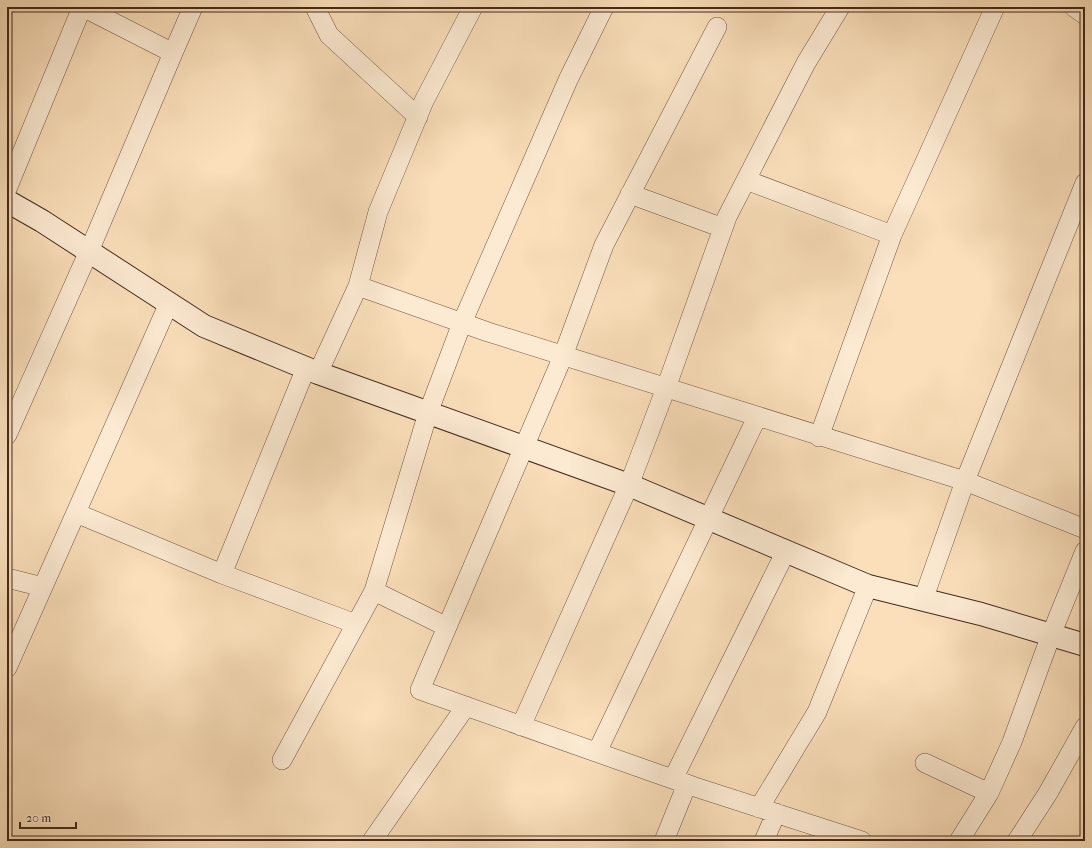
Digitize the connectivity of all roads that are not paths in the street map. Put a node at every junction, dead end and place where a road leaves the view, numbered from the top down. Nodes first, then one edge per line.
1 (82, 7) edge
2 (193, 7) edge
3 (315, 7) edge
4 (473, 7) edge
5 (604, 7) edge
6 (840, 7) edge
7 (995, 7) edge
8 (1074, 7) edge
9 (1085, 15) edge
10 (717, 27) dead end
11 (173, 53) junction
12 (418, 117) junction
13 (746, 180) junction
14 (1085, 183) edge
15 (7, 189) edge
16 (630, 194) junction
17 (7, 201) edge
18 (723, 228) junction
19 (892, 235) junction
20 (88, 251) junction
21 (358, 286) junction
22 (169, 303) junction
23 (462, 324) junction
24 (563, 356) junction
25 (312, 370) junction
26 (666, 388) junction
27 (428, 413) junction
28 (757, 417) junction
29 (7, 435) edge
30 (819, 436) junction
31 (524, 447) junction
32 (965, 481) junction
33 (629, 485) junction
34 (76, 513) junction
35 (709, 519) junction
36 (1085, 530) edge
37 (786, 551) junction
38 (1085, 551) edge
39 (222, 574) junction
40 (7, 578) edge
41 (868, 586) junction
42 (43, 587) junction
43 (374, 591) junction
44 (924, 600) junction
45 (356, 624) junction
46 (447, 627) junction
47 (1051, 635) junction
48 (1085, 645) edge
49 (7, 668) edge
50 (466, 706) junction
51 (521, 726) junction
52 (1085, 727) edge
53 (597, 752) junction
54 (282, 760) dead end
55 (925, 763) dead end
56 (680, 782) junction
57 (989, 793) junction
58 (767, 810) junction
59 (372, 841) edge
60 (664, 841) edge
61 (764, 841) edge
62 (862, 841) edge
63 (959, 841) edge
64 (1017, 841) edge

1 - 11 street
1 - 15 street
2 - 11 street
3 - 12 street
4 - 12 street
5 - 23 street
6 - 13 street
7 - 19 street
8 - 9 street
10 - 16 street
11 - 20 street
12 - 21 street
13 - 18 street
13 - 19 street
14 - 32 street
16 - 18 street
16 - 24 street
17 - 20 main road
18 - 26 street
19 - 30 street
20 - 22 main road
20 - 29 street
21 - 23 street
21 - 25 street
22 - 25 main road
22 - 34 street
23 - 24 street
23 - 27 street
24 - 26 street
24 - 31 street
25 - 27 main road
25 - 39 street
26 - 28 street
26 - 33 street
27 - 31 main road
27 - 43 street
28 - 30 street
28 - 35 street
30 - 32 street
31 - 33 main road
31 - 46 street
32 - 36 street
32 - 44 street
33 - 35 main road
33 - 51 street
34 - 39 street
34 - 42 street
35 - 37 main road
35 - 53 street
37 - 41 main road
37 - 56 street
38 - 47 street
39 - 45 street
40 - 42 street
41 - 44 main road
41 - 58 street
42 - 49 street
43 - 45 street
43 - 46 street
44 - 47 main road
45 - 54 street
46 - 50 street
47 - 48 main road
47 - 57 street
50 - 51 street
50 - 59 street
51 - 53 street
52 - 64 street
53 - 56 street
55 - 57 street
56 - 58 street
56 - 60 street
57 - 63 street
58 - 61 street
58 - 62 street

